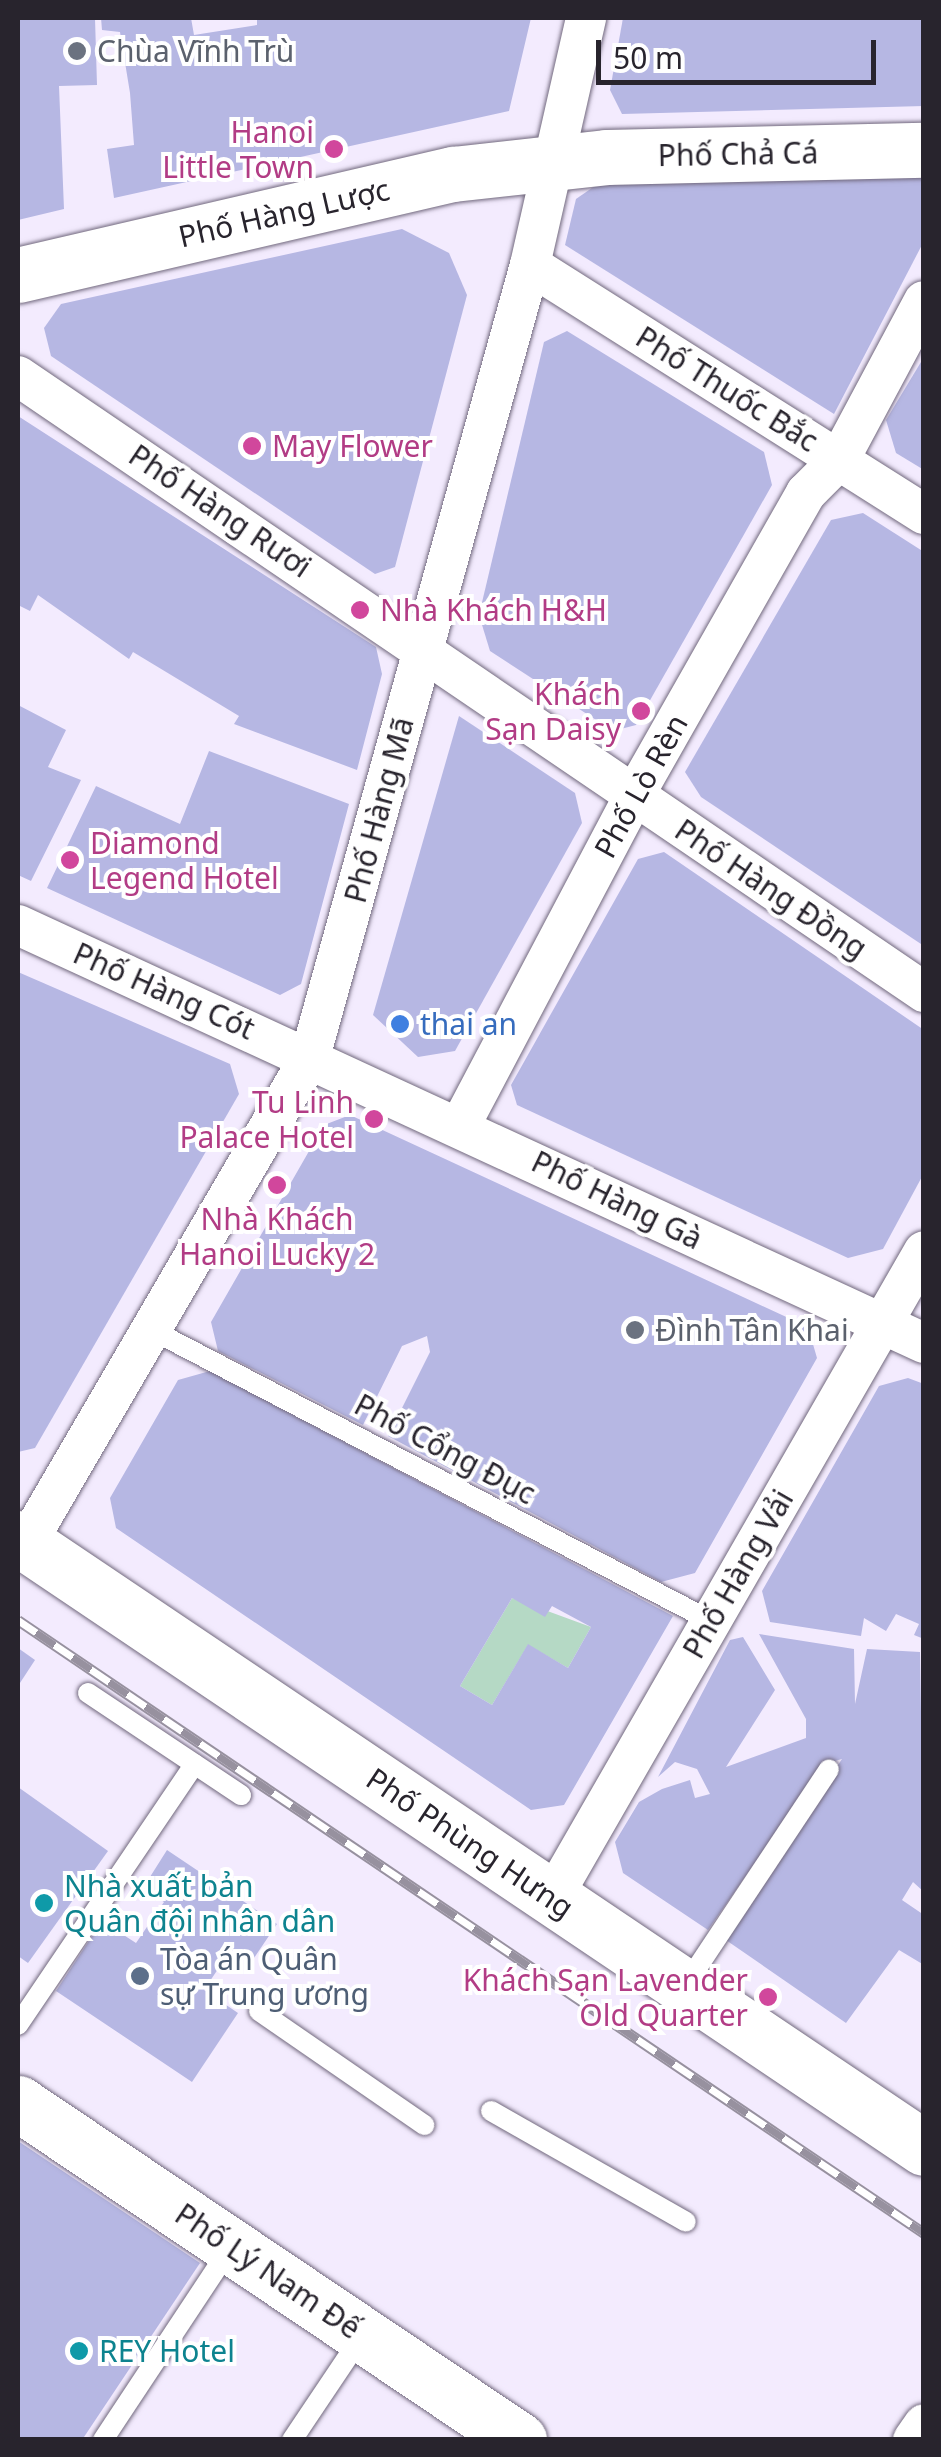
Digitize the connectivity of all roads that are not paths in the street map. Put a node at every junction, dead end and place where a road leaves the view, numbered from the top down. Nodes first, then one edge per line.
1 (586, 18) edge
2 (924, 150) edge
3 (553, 162) junction
4 (530, 265) junction
5 (18, 275) edge
6 (924, 301) edge
7 (18, 376) edge
8 (839, 460) junction
9 (924, 514) edge
10 (423, 646) junction
11 (635, 794) junction
12 (18, 925) edge
13 (924, 992) edge
14 (310, 1056) junction
15 (461, 1124) junction
16 (924, 1251) edge
17 (880, 1324) junction
18 (152, 1330) junction
19 (924, 1343) edge
20 (22, 1541) edge
21 (711, 1621) junction
22 (88, 1692) dead end
23 (195, 1764) junction
24 (830, 1768) dead end
25 (240, 1795) dead end
26 (552, 1898) junction
27 (684, 1988) junction
28 (259, 2011) dead end
29 (18, 2025) edge
30 (18, 2102) edge
31 (491, 2111) dead end
32 (424, 2125) dead end
33 (924, 2148) edge
34 (686, 2222) dead end
35 (231, 2246) junction
36 (363, 2335) junction
37 (924, 2424) edge
38 (102, 2440) edge
39 (292, 2440) edge
40 (518, 2440) edge
41 (913, 2440) edge

1 - 3 street, Phố Hàng Mã
2 - 3 street, Phố Chả Cá
3 - 4 street, Phố Hàng Mã
3 - 5 street, Phố Hàng Lược
4 - 8 street, Phố Thuốc Bắc
4 - 10 street, Phố Hàng Mã
6 - 8 street, Phố Lò Rèn
7 - 10 street, Phố Hàng Rươi
8 - 9 street, Phố Thuốc Bắc
8 - 11 street, Phố Lò Rèn
10 - 11 street, Phố Hàng Đồng
10 - 14 street, Phố Hàng Mã
11 - 13 street, Phố Hàng Đồng
11 - 15 street, Phố Lò Rèn
12 - 14 street, Phố Hàng Cót
14 - 15 street, Phố Hàng Gà
14 - 18 street, Phố Hàng Mã
15 - 17 street, Phố Hàng Gà
16 - 17 street, Phố Hàng Vải
17 - 19 street, Phố Hàng Gà
17 - 21 street, Phố Hàng Vải
18 - 20 street, Phố Hàng Mã
18 - 21 lane, Phố Cổng Đục
20 - 26 street, Phố Phùng Hưng
21 - 26 street, Phố Hàng Vải
22 - 23 lane
23 - 25 lane
23 - 29 lane
24 - 27 lane
26 - 27 street, Phố Phùng Hưng
27 - 33 street, Phố Phùng Hưng
28 - 32 lane
30 - 35 street, Phố Lý Nam Đế
31 - 34 lane
35 - 36 street, Phố Lý Nam Đế
35 - 38 lane
36 - 39 lane
36 - 40 street, Phố Lý Nam Đế
37 - 41 street

